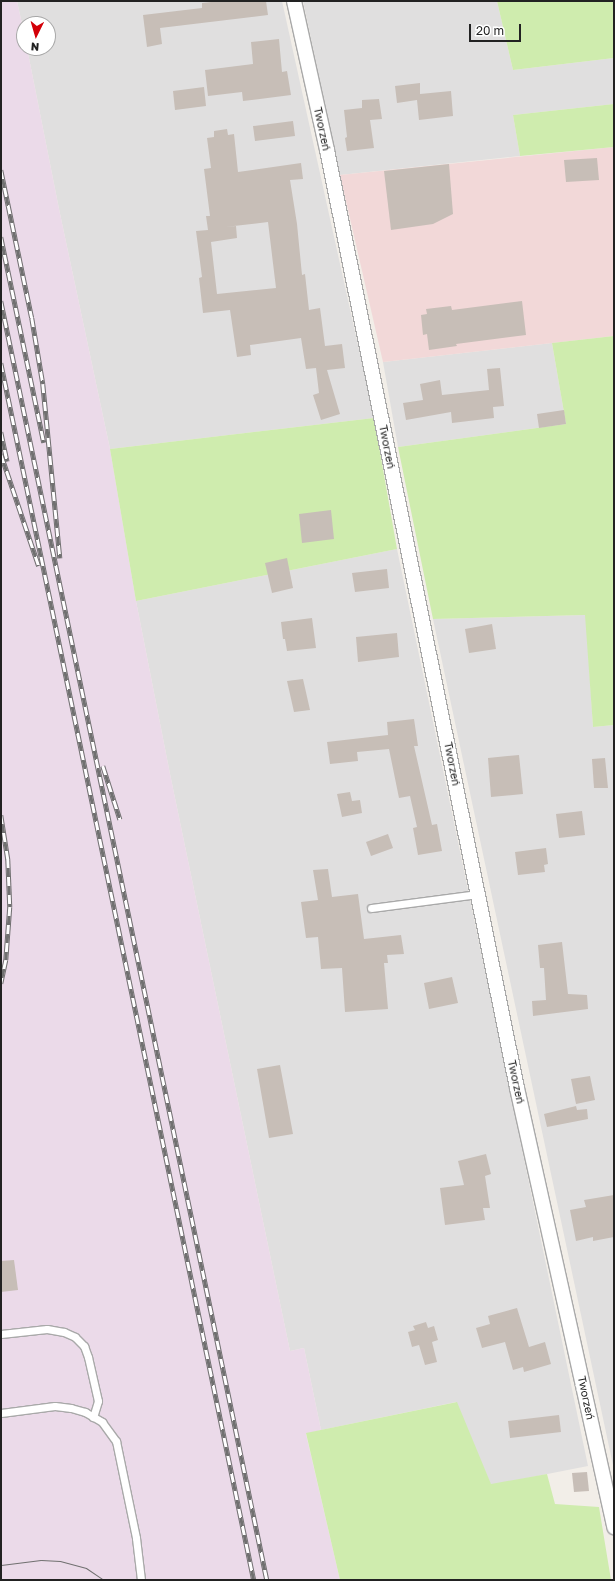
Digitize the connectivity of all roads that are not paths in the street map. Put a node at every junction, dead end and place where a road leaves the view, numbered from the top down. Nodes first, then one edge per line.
1 (294, 1) edge
2 (478, 894) junction
3 (371, 908) dead end
4 (1, 1334) edge
5 (1, 1413) edge
6 (93, 1417) junction
7 (614, 1527) edge
8 (141, 1580) edge

1 - 2 street, Tworzeń
2 - 3 lane
2 - 7 street, Tworzeń
4 - 6 lane
5 - 6 lane
6 - 8 lane

